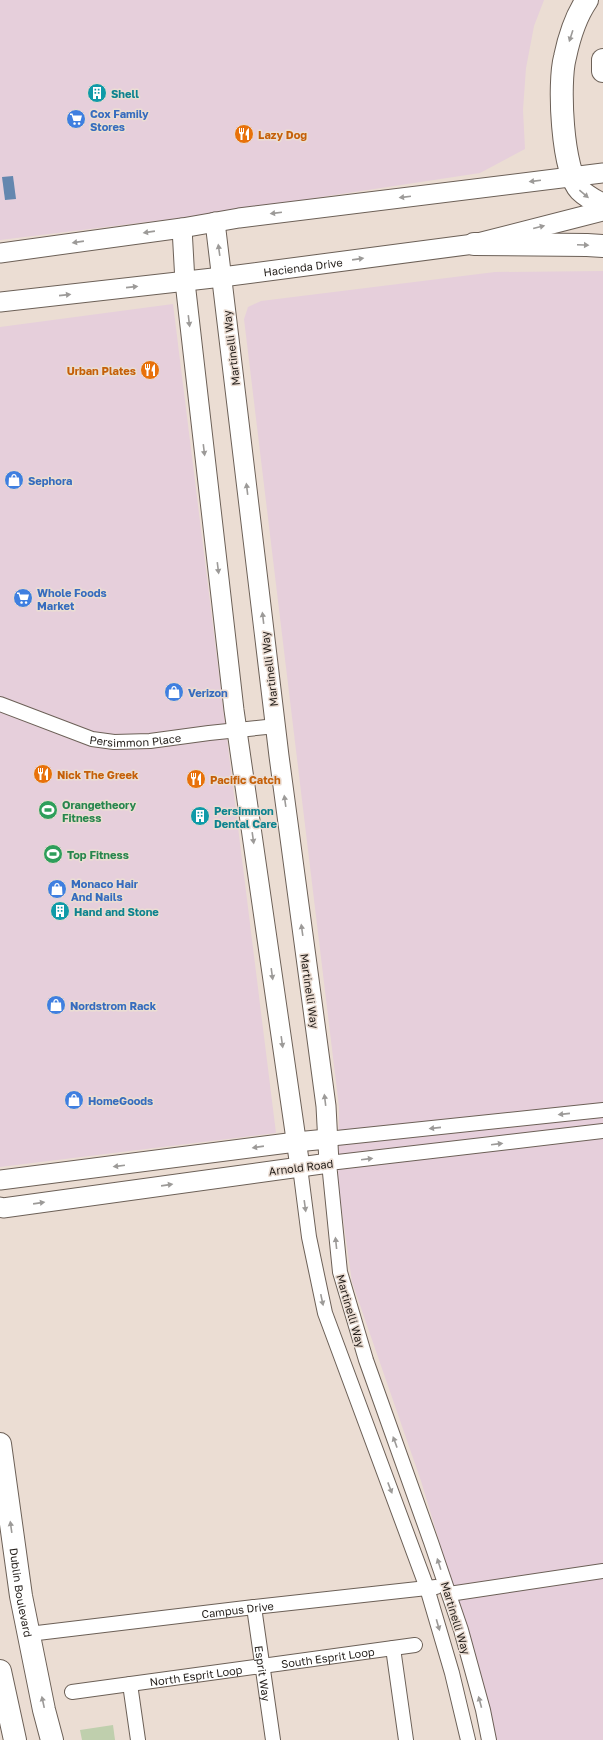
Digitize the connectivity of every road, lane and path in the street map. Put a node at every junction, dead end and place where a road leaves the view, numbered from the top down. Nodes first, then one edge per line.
1 (587, 0) edge
2 (603, 60) edge
3 (603, 71) edge
4 (603, 173) edge
5 (573, 176) junction
6 (603, 205) edge
7 (603, 211) edge
8 (215, 222) junction
9 (182, 228) junction
10 (474, 244) junction
11 (603, 246) edge
12 (0, 253) edge
13 (222, 277) junction
14 (185, 282) junction
15 (0, 302) edge
16 (0, 704) edge
17 (276, 726) junction
18 (237, 730) junction
19 (603, 1110) edge
20 (603, 1131) edge
21 (327, 1139) junction
22 (296, 1142) junction
23 (329, 1163) junction
24 (300, 1167) junction
25 (0, 1180) edge
26 (0, 1207) edge
27 (0, 1444) edge
28 (603, 1571) edge
29 (427, 1588) junction
30 (447, 1590) junction
31 (254, 1607) junction
32 (29, 1634) junction
33 (415, 1645) dead end
34 (393, 1648) junction
35 (262, 1666) junction
36 (0, 1671) edge
37 (130, 1684) junction
38 (72, 1692) dead end
39 (459, 1701) junction
40 (16, 1740) edge
41 (52, 1740) edge
42 (138, 1740) edge
43 (273, 1740) edge
44 (406, 1740) edge
45 (465, 1740) edge
46 (468, 1740) edge
47 (489, 1740) edge

1 -> 5 main road
2 - 3 main road
4 - 5 street
5 -> 6 main road
5 -> 8 street
10 -> 7 street, Hacienda Drive
8 - 9 street
13 -> 8 street, Martinelli Way
9 -> 12 street
9 - 14 street, Martinelli Way
10 -> 11 main road
13 -> 10 street, Hacienda Drive
13 - 14 street, Hacienda Drive
17 -> 13 street, Martinelli Way
15 -> 14 street, Hacienda Drive
14 -> 18 street, Martinelli Way
16 - 18 street, Persimmon Place
17 - 18 street, Persimmon Place
21 -> 17 street, Martinelli Way
18 -> 22 street, Martinelli Way
19 -> 21 street
23 -> 20 street, Arnold Road
21 - 22 street
21 - 23 street, Martinelli Way
22 - 24 street, Martinelli Way
22 -> 25 street
23 - 24 street, Arnold Road
30 -> 23 street, Martinelli Way
26 -> 24 street, Arnold Road
24 -> 29 street, Martinelli Way
32 -> 27 main road, Dublin Boulevard
28 - 30 street, Campus Drive
29 - 30 street, Campus Drive
29 - 31 street, Campus Drive
29 -> 39 street, Martinelli Way
47 -> 30 street, Martinelli Way
31 - 32 street, Campus Drive
31 - 35 street, Esprit Way
41 -> 32 main road, Dublin Boulevard
33 - 34 street, South Esprit Loop
34 - 35 street, South Esprit Loop
34 - 44 street
35 - 37 street, North Esprit Loop
35 - 43 street, Esprit Way
36 - 40 main road
37 - 38 street, North Esprit Loop
37 - 42 street
39 - 45 street, Martinelli Way
39 - 46 street, Martinelli Way

